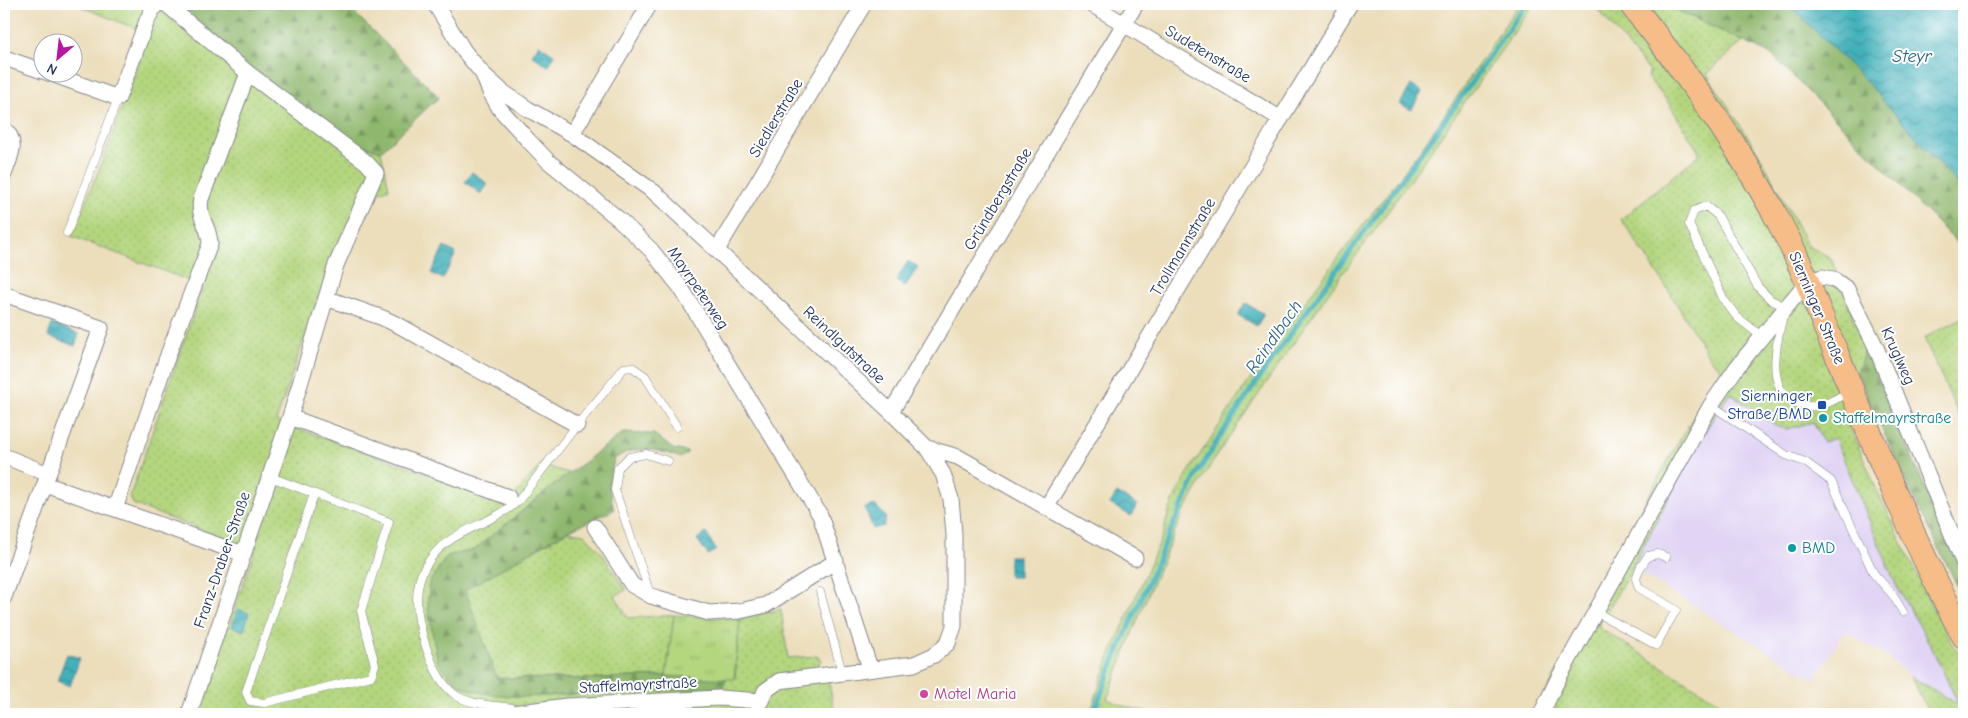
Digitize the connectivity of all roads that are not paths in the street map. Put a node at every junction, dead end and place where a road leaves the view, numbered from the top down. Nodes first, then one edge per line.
1 (156, 4) edge
2 (166, 4) edge
3 (435, 4) edge
4 (650, 4) edge
5 (864, 4) edge
6 (1090, 4) edge
7 (1136, 4) edge
8 (1350, 4) edge
9 (1631, 4) edge
10 (1124, 24) junction
11 (4, 59) edge
12 (32, 68) edge
13 (248, 73) junction
14 (483, 74) junction
15 (74, 82) edge
16 (118, 98) junction
17 (1281, 119) junction
18 (4, 129) edge
19 (572, 134) junction
20 (4, 174) edge
21 (67, 233) dead end
22 (717, 250) junction
23 (1806, 282) junction
24 (4, 294) edge
25 (326, 298) junction
26 (1785, 307) junction
27 (1760, 336) junction
28 (1852, 390) junction
29 (1711, 405) junction
30 (891, 412) junction
31 (290, 417) junction
32 (577, 425) junction
33 (678, 427) dead end
34 (927, 448) junction
35 (4, 456) edge
36 (668, 461) dead end
37 (268, 476) junction
38 (47, 479) junction
39 (314, 494) junction
40 (508, 497) dead end
41 (1046, 508) junction
42 (115, 509) junction
43 (595, 527) dead end
44 (243, 554) junction
45 (1666, 557) dead end
46 (1135, 558) dead end
47 (836, 561) junction
48 (1964, 564) edge
49 (820, 592) dead end
50 (651, 596) junction
51 (4, 597) edge
52 (1596, 612) junction
53 (1903, 612) dead end
54 (1964, 636) edge
55 (870, 668) junction
56 (842, 672) junction
57 (763, 708) edge
58 (529, 710) junction
59 (189, 714) edge
60 (504, 714) edge
61 (1541, 714) edge

1 - 16 street
2 - 13 street
3 - 14 street, Reindlgutstraße
4 - 19 street
5 - 22 street, Siedlerstraße
6 - 10 street, Sudetenstraße
7 - 10 street, Gründbergstraße
8 - 17 street, Trollmannstraße
9 - 23 main road, Sierninger Straße
10 - 17 street, Sudetenstraße
10 - 30 street, Gründbergstraße
11 - 12 street
13 - 25 street, Franz-Draber-Straße
13 - 42 street
14 - 19 street, Reindlgutstraße
14 - 47 street, Mayrpeterweg
15 - 16 street
16 - 21 lane
17 - 41 street, Trollmannstraße
18 - 20 street
19 - 22 street, Reindlgutstraße
22 - 30 street, Reindlgutstraße
23 - 26 street
23 - 28 main road, Sierninger Straße
23 - 48 street, Kruglweg
24 - 38 street
25 - 31 street, Franz-Draber-Straße
25 - 32 street
26 - 27 street
26 - 27 lane
26 - 28 lane
27 - 29 street
28 - 54 main road, Sierninger Straße
29 - 52 street
29 - 53 lane
30 - 34 street, Reindlgutstraße
31 - 37 street, Franz-Draber-Straße
31 - 40 street
32 - 33 lane
32 - 58 lane
34 - 41 street
34 - 55 street, Reindlgutstraße
35 - 38 street
36 - 50 lane
37 - 39 lane
37 - 44 street, Franz-Draber-Straße
38 - 42 street
38 - 51 street
39 - 39 lane
41 - 46 street
42 - 44 street
43 - 50 street
44 - 59 street, Franz-Draber-Straße
45 - 52 lane
47 - 50 street
47 - 55 street, Mayrpeterweg
49 - 56 lane
52 - 61 street
55 - 56 street, Reindlgutstraße
56 - 57 street, Reindlgutstraße
57 - 58 street, Staffelmayrstraße
58 - 60 street, Staffelmayrstraße

